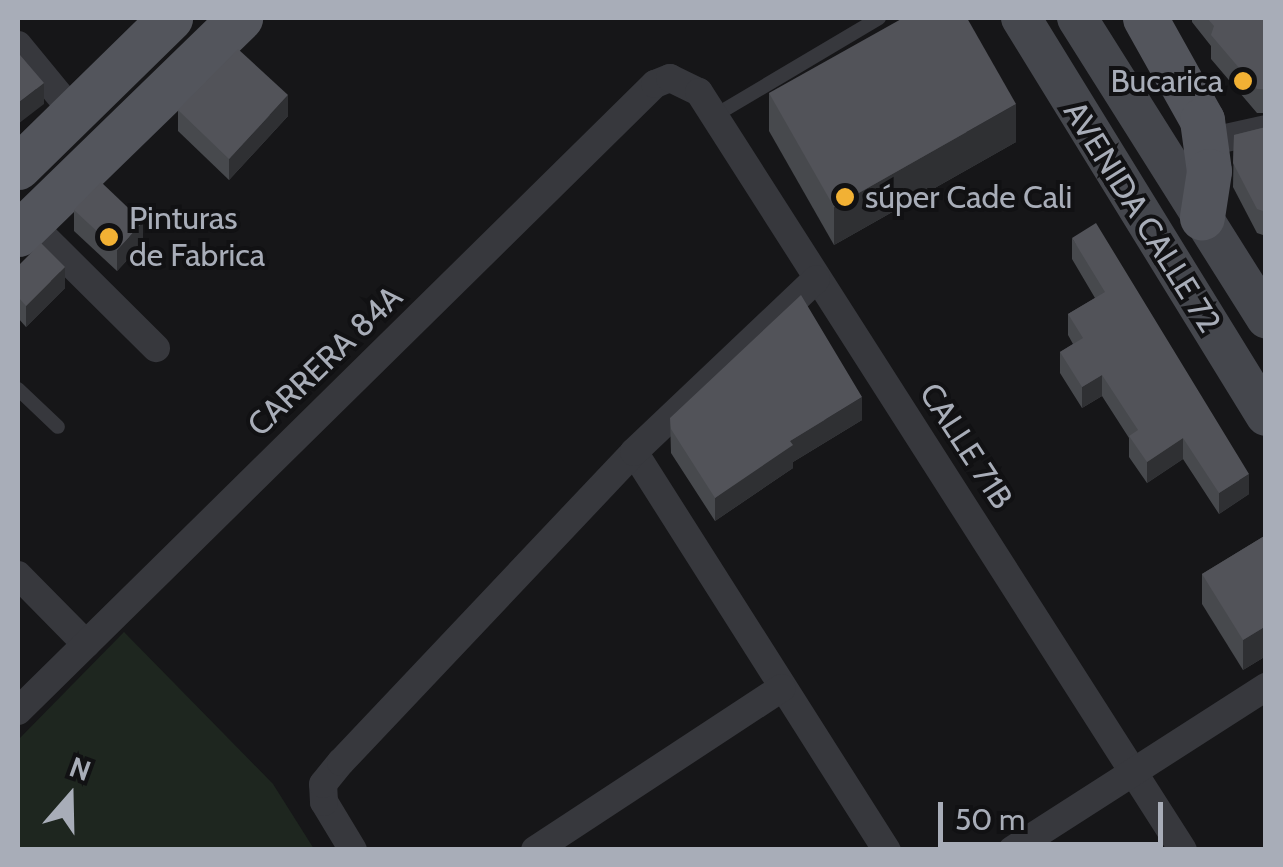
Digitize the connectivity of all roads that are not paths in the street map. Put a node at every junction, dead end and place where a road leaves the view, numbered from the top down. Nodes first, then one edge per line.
1 (170, 18) edge
2 (240, 18) edge
3 (879, 18) edge
4 (1021, 18) edge
5 (1077, 18) edge
6 (1145, 18) edge
7 (22, 59) edge
8 (689, 82) joint
9 (73, 112) junction
10 (714, 116) junction
11 (1266, 128) edge
12 (1208, 142) junction
13 (18, 167) edge
14 (1202, 217) junction
15 (23, 228) edge
16 (816, 279) junction
17 (1259, 294) edge
18 (156, 348) dead end
19 (18, 389) edge
20 (1266, 416) edge
21 (58, 427) dead end
22 (634, 452) junction
23 (18, 575) edge
24 (86, 644) junction
25 (1266, 687) edge
26 (782, 688) junction
27 (18, 711) edge
28 (1135, 772) junction
29 (353, 850) edge
30 (535, 850) edge
31 (887, 850) edge
32 (1012, 850) edge
33 (1183, 850) edge

1 - 9 main road
2 - 15 main road
3 - 10 lane
4 - 20 main road, AVENIDA CALLE 72
5 - 14 main road, AVENIDA CALLE 72
6 - 12 main road
7 - 9 street
8 - 10 street, CALLE 71B
8 - 24 street, CARRERA 84A
9 - 13 main road
10 - 16 street, CALLE 71B
11 - 12 street
12 - 14 main road
14 - 17 main road, AVENIDA CALLE 72
15 - 18 street
16 - 22 street
16 - 28 street, CALLE 71B
19 - 21 lane
22 - 26 street
22 - 29 street
23 - 24 street
24 - 27 street, CARRERA 84A
25 - 28 street
26 - 30 street
26 - 31 street
28 - 32 street
28 - 33 street, CALLE 71B

